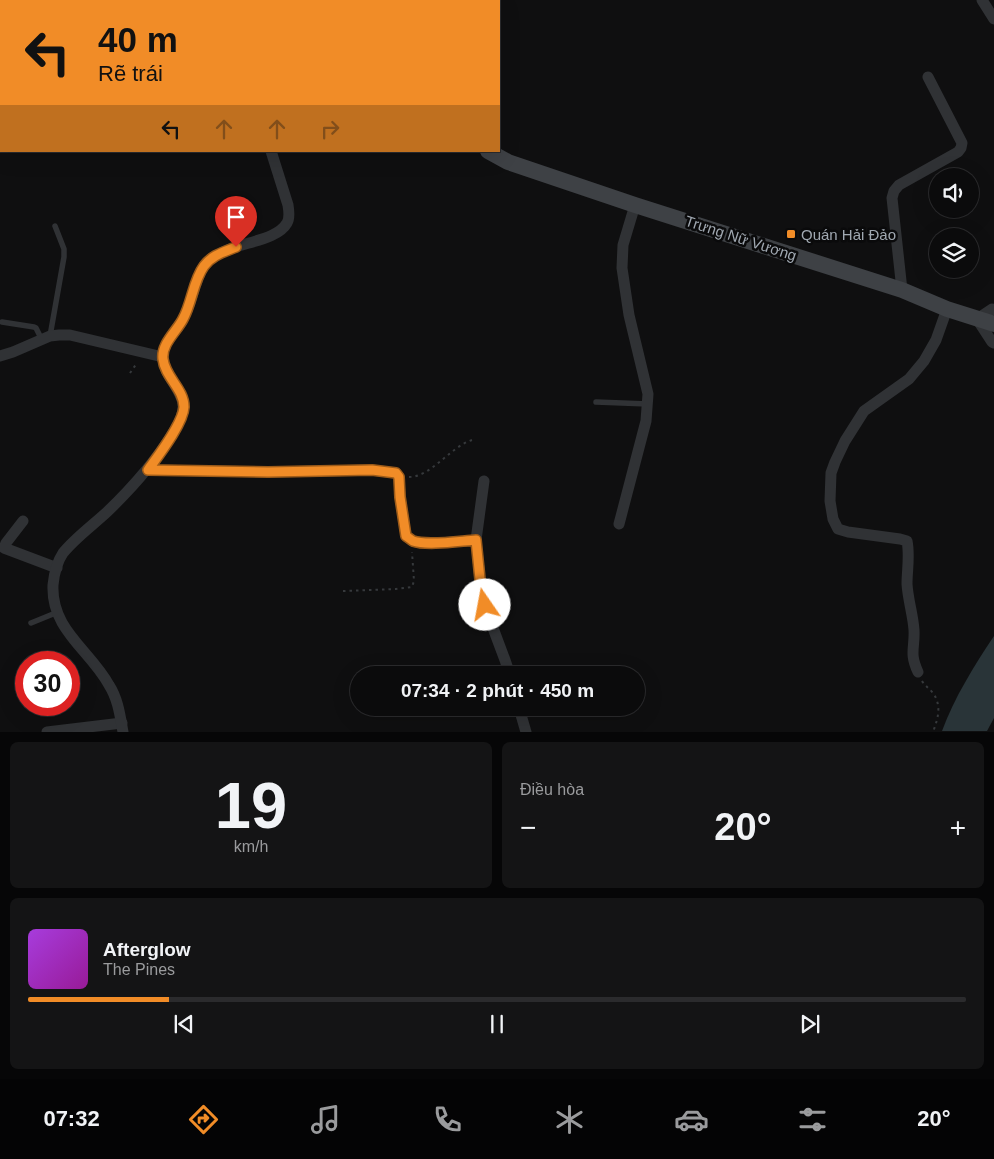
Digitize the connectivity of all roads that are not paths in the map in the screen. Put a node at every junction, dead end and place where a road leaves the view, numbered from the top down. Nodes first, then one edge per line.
1 (982, 0) edge
2 (994, 18) edge
3 (928, 77) dead end
4 (271, 152) edge
5 (490, 152) edge
6 (635, 205) junction
7 (55, 226) dead end
8 (902, 290) junction
9 (947, 309) junction
10 (994, 310) edge
11 (977, 319) junction
12 (2, 322) dead end
13 (994, 324) edge
14 (46, 338) junction
15 (994, 343) edge
16 (0, 356) edge
17 (163, 357) junction
18 (596, 402) dead end
19 (648, 404) junction
20 (148, 470) junction
21 (484, 481) dead end
22 (23, 521) dead end
23 (619, 524) dead end
24 (476, 540) junction
25 (57, 568) junction
26 (58, 612) junction
27 (31, 624) dead end
28 (508, 666) edge
29 (918, 672) road end
30 (521, 716) edge
31 (123, 727) edge
32 (47, 732) edge
33 (526, 732) edge

1 - 2 street
3 - 8 street
4 - 17 street
5 - 6 main road, Trưng Nữ Vương
6 - 8 main road, Trưng Nữ Vương
6 - 19 street
7 - 14 lane
8 - 9 main road, Trưng Nữ Vương
9 - 11 main road, Trưng Nữ Vương
9 - 29 street
10 - 11 street
11 - 13 main road, Trưng Nữ Vương
11 - 15 street
12 - 14 lane
14 - 16 street
14 - 17 street
17 - 20 street
18 - 19 lane
19 - 23 street
20 - 24 street
20 - 25 street
21 - 24 street
22 - 25 street
24 - 28 street
25 - 26 street
26 - 27 lane
26 - 31 street
30 - 33 street
31 - 32 street

